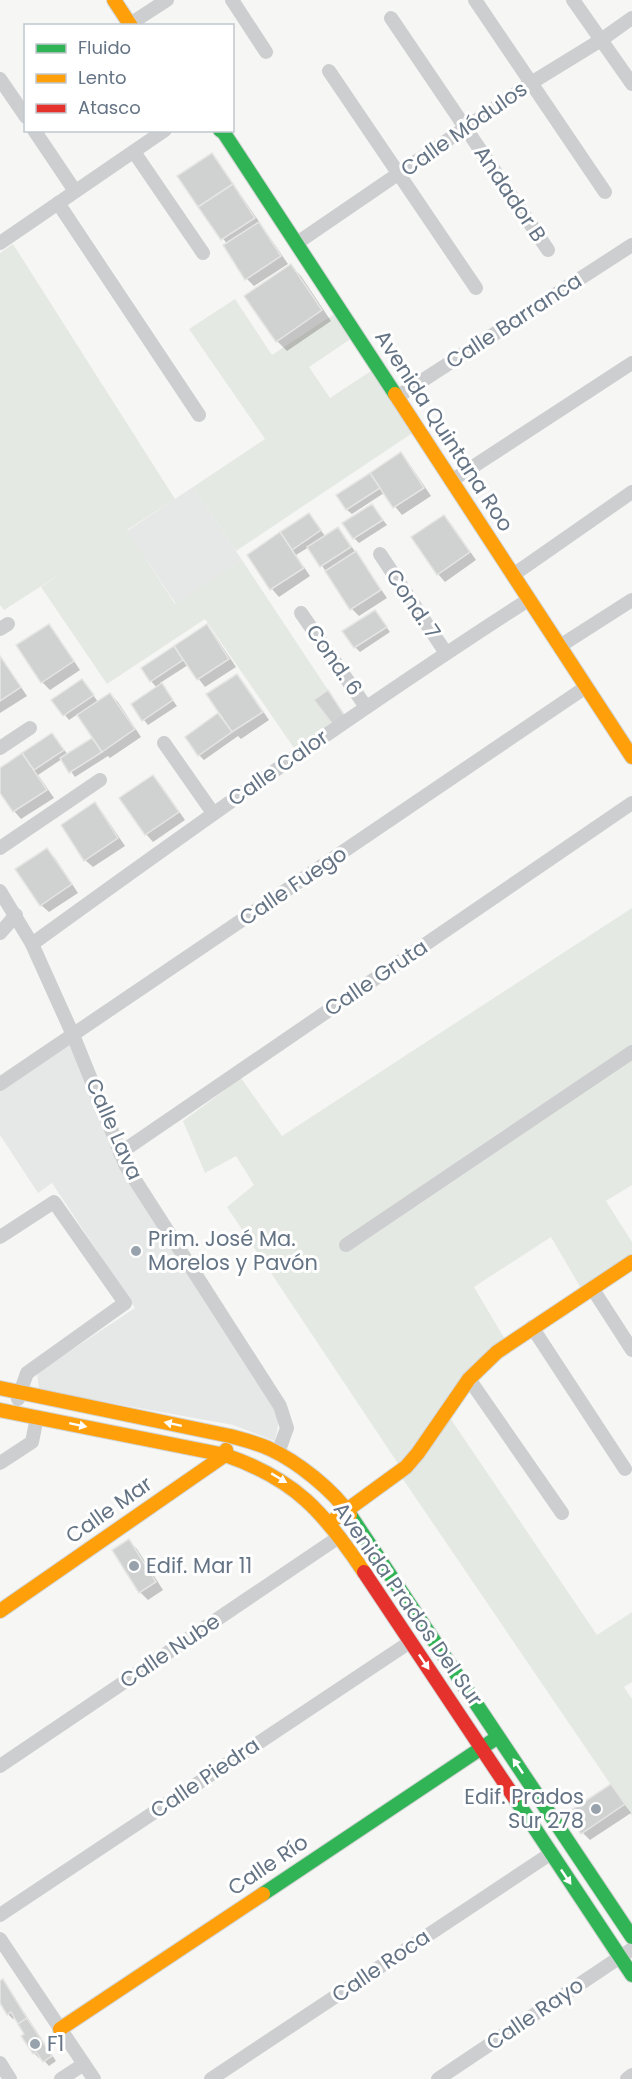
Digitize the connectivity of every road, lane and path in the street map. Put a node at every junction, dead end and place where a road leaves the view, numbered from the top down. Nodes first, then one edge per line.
1 (114, 0) edge
2 (167, 0) edge
3 (232, 0) edge
4 (475, 0) edge
5 (573, 0) edge
6 (391, 18) dead end
7 (632, 18) edge
8 (130, 24) edge
9 (132, 24) edge
10 (601, 40) junction
11 (266, 52) dead end
12 (329, 71) dead end
13 (0, 80) edge
14 (531, 82) junction
15 (632, 84) edge
16 (24, 114) edge
17 (466, 129) junction
18 (35, 132) edge
19 (162, 132) edge
20 (223, 132) edge
21 (134, 152) junction
22 (399, 174) junction
23 (75, 191) junction
24 (605, 192) dead end
25 (58, 203) junction
26 (0, 243) edge
27 (297, 243) junction
28 (632, 244) edge
29 (548, 250) dead end
30 (203, 253) dead end
31 (476, 288) dead end
32 (632, 363) edge
33 (397, 397) junction
34 (199, 415) dead end
35 (452, 481) junction
36 (632, 492) edge
37 (380, 554) dead end
38 (513, 575) junction
39 (528, 600) junction
40 (632, 600) edge
41 (301, 614) dead end
42 (560, 646) junction
43 (446, 653) junction
44 (586, 687) junction
45 (366, 707) junction
46 (30, 728) dead end
47 (164, 743) dead end
48 (0, 748) edge
49 (632, 757) edge
50 (100, 780) dead end
51 (632, 803) edge
52 (213, 813) junction
53 (0, 848) edge
54 (0, 891) edge
55 (16, 915) junction
56 (0, 933) edge
57 (32, 944) junction
58 (74, 1035) junction
59 (632, 1052) edge
60 (0, 1084) edge
61 (120, 1153) junction
62 (0, 1237) edge
63 (346, 1245) dead end
64 (632, 1262) edge
65 (592, 1288) junction
66 (532, 1328) junction
67 (632, 1350) edge
68 (469, 1379) junction
69 (0, 1388) edge
70 (20, 1392) junction
71 (0, 1410) edge
72 (15, 1412) junction
73 (37, 1417) junction
74 (230, 1436) junction
75 (278, 1453) junction
76 (225, 1455) junction
77 (0, 1463) edge
78 (625, 1469) dead end
79 (346, 1510) junction
80 (562, 1513) dead end
81 (329, 1523) junction
82 (339, 1537) junction
83 (0, 1611) edge
84 (410, 1642) junction
85 (499, 1737) junction
86 (481, 1748) junction
87 (0, 1766) edge
88 (550, 1854) junction
89 (0, 1915) edge
90 (632, 1937) edge
91 (0, 1939) edge
92 (632, 1949) edge
93 (620, 1957) junction
94 (632, 1975) edge
95 (60, 2029) junction
96 (0, 2063) edge
97 (84, 2064) junction
98 (10, 2079) edge
99 (61, 2079) edge
100 (94, 2079) edge
101 (211, 2079) edge
102 (438, 2079) edge

1 - 8 main road
2 - 9 street
3 - 11 street
4 - 14 street
5 - 10 street
6 - 17 street, Andador B
7 - 10 street, Calle Módulos
10 - 14 street, Calle Módulos
10 - 15 street
12 - 22 street
13 - 16 street
14 - 17 street, Calle Módulos
14 - 24 street
17 - 22 street, Calle Módulos
17 - 29 street, Andador B
18 - 23 street
19 - 21 street
20 - 27 main road, Avenida Quintana Roo
21 - 23 street
21 - 30 street
22 - 27 street, Calle Módulos
22 - 31 street
23 - 25 street
25 - 26 street
25 - 34 street
27 - 33 main road, Avenida Quintana Roo
28 - 33 street, Calle Barranca
32 - 35 street
33 - 35 main road, Avenida Quintana Roo
35 - 38 main road, Avenida Quintana Roo
36 - 38 street
37 - 43 street, Cond. 7
38 - 39 main road, Avenida Quintana Roo
39 - 42 main road, Avenida Quintana Roo
39 - 43 street, Calle Calor
40 - 42 street
41 - 45 street, Cond. 6
42 - 44 main road, Avenida Quintana Roo
43 - 45 street, Calle Calor
44 - 49 main road, Avenida Quintana Roo
44 - 58 street, Calle Fuego
45 - 52 street, Calle Calor
46 - 48 street
47 - 52 street
50 - 53 street
51 - 61 street, Calle Gruta
52 - 57 street, Calle Calor
54 - 55 street, Calle Lava
55 - 56 street
55 - 57 street, Calle Lava
57 - 58 street, Calle Lava
58 - 60 street, Calle Fuego
58 - 61 street, Calle Lava
59 - 63 street
61 - 75 street, Calle Lava
62 - 70 street
64 - 65 main road
65 - 66 main road
65 - 67 street
66 - 68 main road
66 - 78 street
68 - 79 main road
68 - 80 street
69 - 70 main road, Avenida Prados Del Sur
70 - 72 street
74 -> 70 main road, Avenida Prados Del Sur
71 - 72 main road, Avenida Prados Del Sur
72 - 73 main road, Avenida Prados Del Sur
73 -> 76 main road, Avenida Prados Del Sur
73 - 77 street
74 - 75 main road, Avenida Prados Del Sur
74 - 76 main road
75 - 79 main road, Avenida Prados Del Sur
76 -> 81 main road, Avenida Prados Del Sur
76 - 83 main road, Calle Mar
79 - 81 main road
79 - 85 main road, Avenida Prados Del Sur
81 - 82 main road, Avenida Prados Del Sur
82 - 84 main road, Avenida Prados Del Sur
82 - 87 street, Calle Nube
84 -> 86 main road, Avenida Prados Del Sur
84 - 89 street, Calle Piedra
85 - 86 main road, Calle Río
90 -> 85 main road, Avenida Prados Del Sur
86 - 88 main road, Avenida Prados Del Sur
86 - 95 main road, Calle Río
88 -> 93 main road, Avenida Prados Del Sur
88 - 101 street, Calle Roca
91 - 95 street
92 - 93 street, Calle Rayo
93 - 94 main road, Avenida Prados Del Sur
93 - 102 street, Calle Rayo
95 - 97 street
96 - 98 street
97 - 99 street
97 - 100 street

